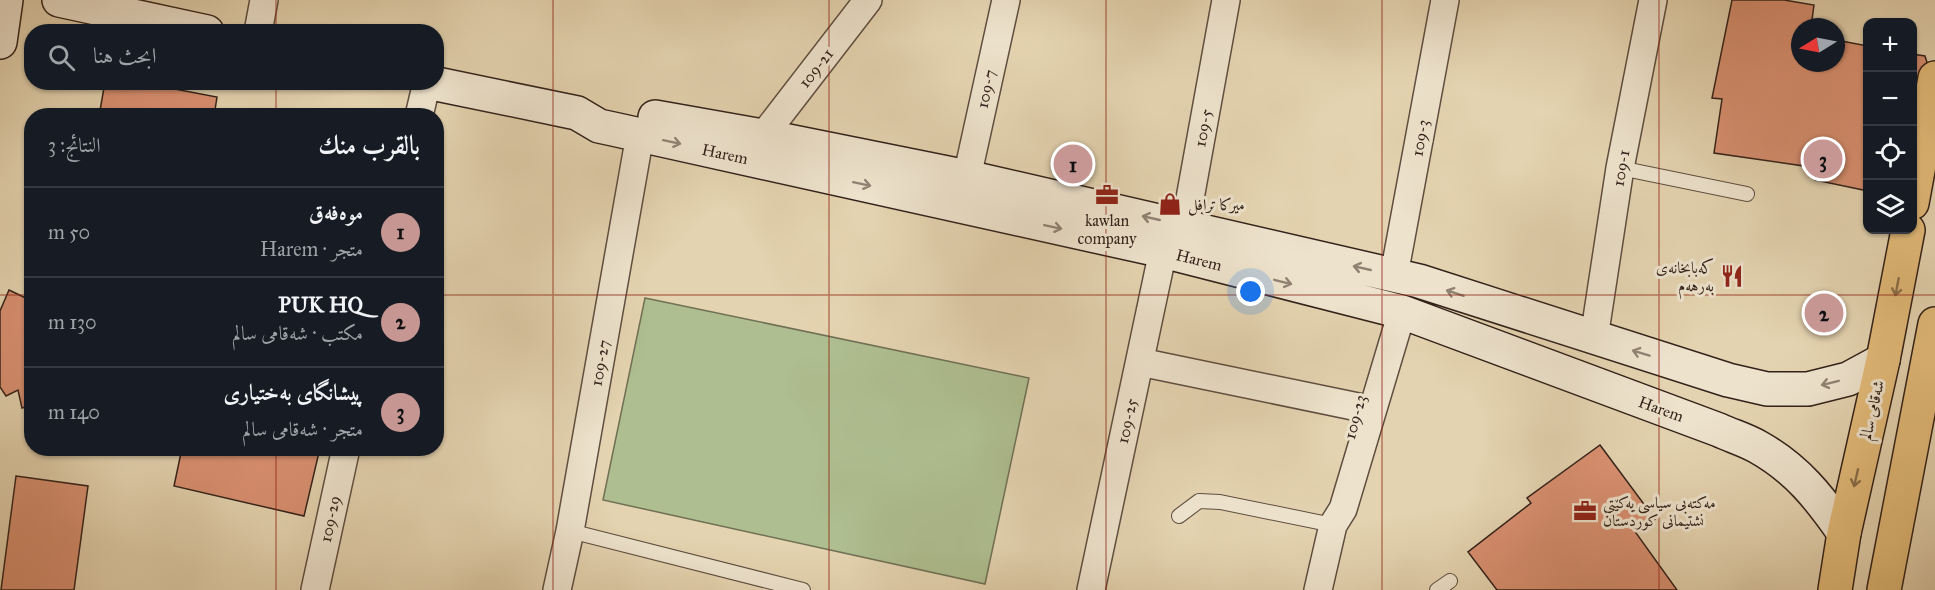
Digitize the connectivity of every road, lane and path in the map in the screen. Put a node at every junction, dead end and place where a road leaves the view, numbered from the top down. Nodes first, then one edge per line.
1 (6, 0) edge
2 (59, 0) edge
3 (264, 0) edge
4 (868, 0) edge
5 (1006, 0) edge
6 (1226, 0) edge
7 (1445, 0) edge
8 (1653, 0) edge
9 (170, 24) edge
10 (260, 24) edge
11 (0, 42) edge
12 (1935, 78) edge
13 (444, 86) edge
14 (425, 90) edge
15 (421, 108) edge
16 (577, 113) junction
17 (640, 135) junction
18 (764, 136) junction
19 (1620, 168) junction
20 (967, 177) junction
21 (1916, 180) edge
22 (1748, 194) dead end
23 (1907, 234) edge
24 (1175, 244) junction
25 (1406, 278) junction
26 (1393, 310) junction
27 (1935, 324) edge
28 (1594, 338) junction
29 (1883, 360) junction
30 (1140, 362) junction
31 (1931, 384) edge
32 (1358, 407) junction
33 (344, 456) edge
34 (1179, 516) dead end
35 (1333, 525) junction
36 (570, 531) junction
37 (1844, 533) junction
38 (1450, 581) dead end
39 (315, 590) edge
40 (557, 590) edge
41 (803, 590) edge
42 (1091, 590) edge
43 (1318, 590) edge
44 (1437, 590) edge
45 (1835, 590) edge
46 (1884, 590) edge

1 - 11 street
2 - 9 street
3 - 10 street
4 - 18 street, 109-21
5 - 20 street, 109-7
6 - 24 street, 109-5
7 - 25 street, 109-3
8 - 19 street, 109-1
12 - 21 main road
13 - 16 street, Harem
14 - 15 street
16 - 17 street, Harem
16 - 18 street, Harem
17 -> 24 street, Harem
17 - 36 street, 109-27
18 - 20 street, Harem
19 - 22 lane
19 - 28 street, 109-1
24 -> 20 street, Harem
23 -> 29 main road, شەقامی سالم
25 -> 24 street, Harem
24 -> 26 street, Harem
24 - 30 street, 109-25
25 - 26 street
28 -> 25 street, Harem
26 - 32 street, 109-23
26 - 35 street, 109-23
26 - 37 street, Harem
27 - 31 main road
29 -> 28 street, Harem
29 -> 37 main road, شەقامی سالم
30 - 32 street
30 - 42 street, 109-25
31 - 46 main road
32 - 35 street, 109-23
33 - 39 street, 109-29
34 - 35 lane
35 - 43 street, 109-23
36 - 40 street, 109-27
36 - 41 lane
37 - 45 main road, شەقامی سالم
38 - 44 lane

